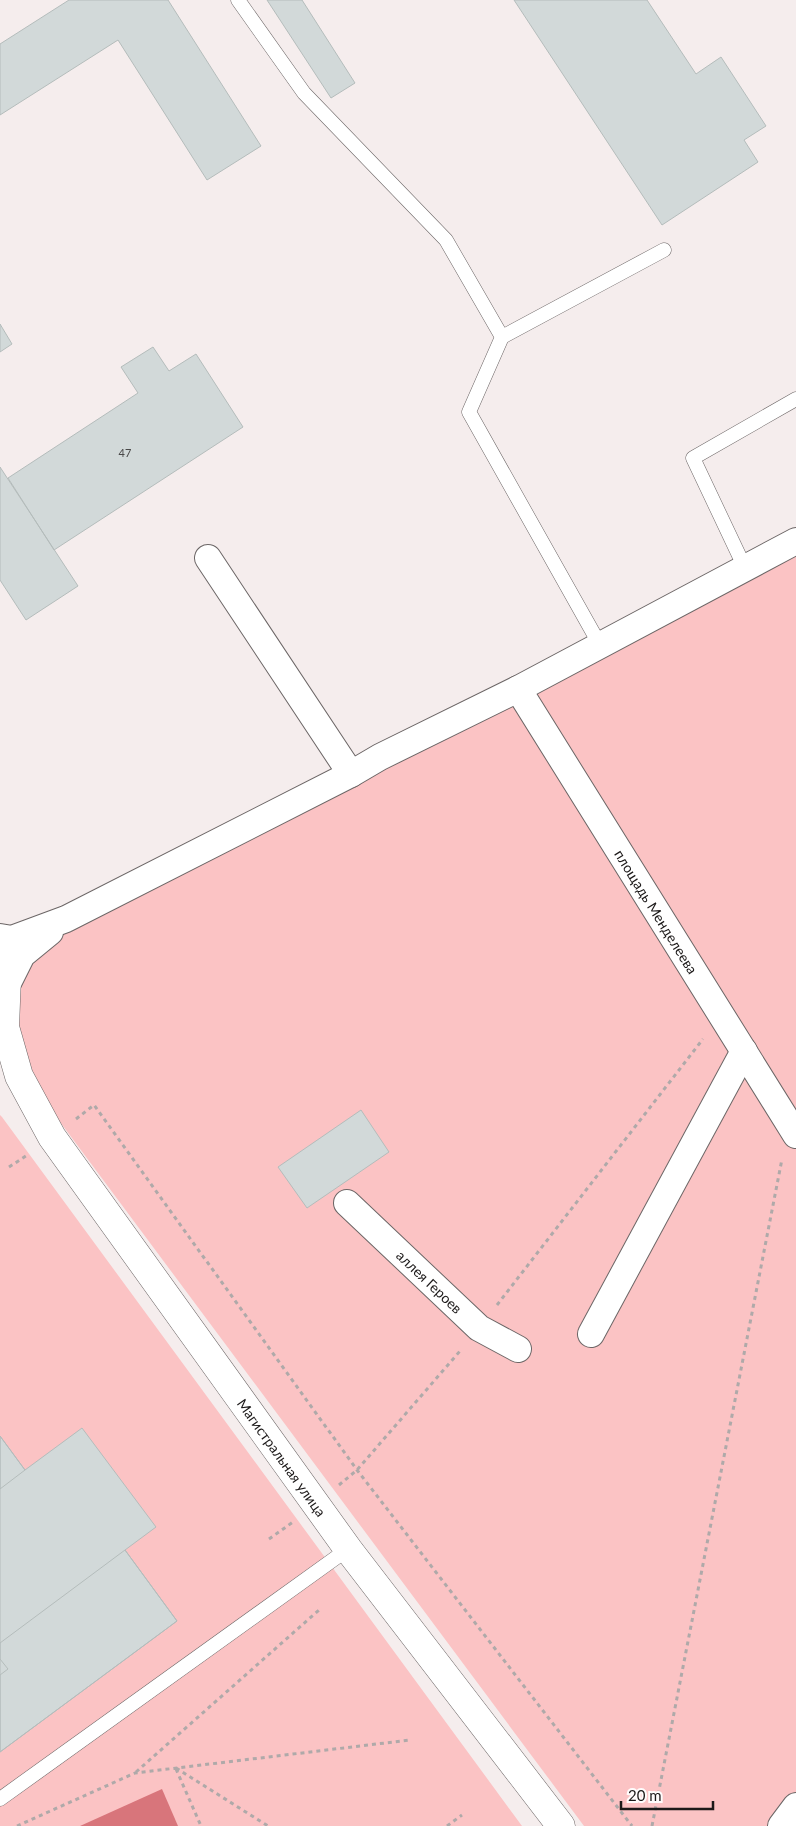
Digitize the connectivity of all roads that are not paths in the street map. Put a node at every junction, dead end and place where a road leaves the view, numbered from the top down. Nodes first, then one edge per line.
1 (238, 0) edge
2 (664, 250) dead end
3 (502, 337) junction
4 (796, 399) edge
5 (796, 541) edge
6 (208, 558) dead end
7 (745, 568) junction
8 (600, 645) junction
9 (518, 689) junction
10 (350, 774) junction
11 (66, 919) junction
12 (0, 938) edge
13 (0, 955) edge
14 (4, 995) edge
15 (744, 1051) junction
16 (9, 1069) edge
17 (792, 1129) edge
18 (347, 1203) dead end
19 (591, 1334) dead end
20 (518, 1349) dead end
21 (348, 1549) junction
22 (0, 1799) edge
23 (796, 1806) edge
24 (561, 1826) edge
25 (781, 1826) edge

1 - 3 lane
2 - 3 lane
3 - 8 lane
4 - 7 lane
5 - 7 street
6 - 10 street
7 - 8 street
8 - 9 street
9 - 10 street
9 - 15 street, площадь Менделеева
10 - 11 street
11 - 12 street
11 - 14 street
13 - 14 main road, Магистральная улица
14 - 16 main road, Магистральная улица
15 - 17 street, площадь Менделеева
15 - 19 street
16 - 21 main road, Магистральная улица
18 - 20 street, аллея Героев
21 - 22 lane
21 - 24 main road, Магистральная улица
23 - 25 street

